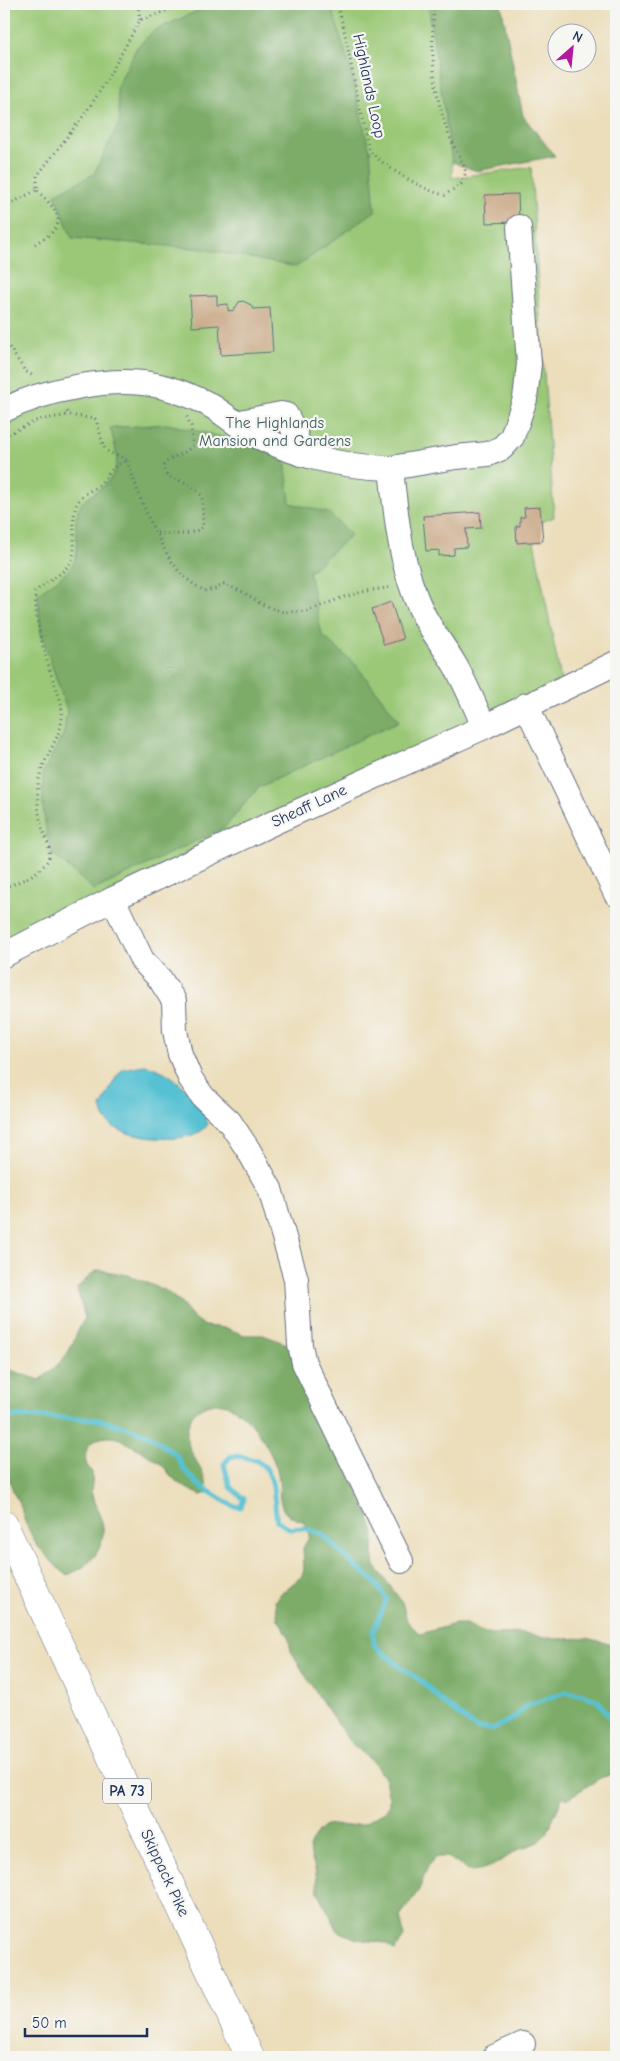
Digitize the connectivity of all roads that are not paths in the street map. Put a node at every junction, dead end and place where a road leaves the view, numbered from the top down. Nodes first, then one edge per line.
1 (519, 227) dead end
2 (4, 410) edge
3 (236, 422) junction
4 (301, 454) junction
5 (391, 468) junction
6 (616, 663) edge
7 (526, 706) junction
8 (484, 727) junction
9 (616, 894) edge
10 (114, 899) junction
11 (4, 955) edge
12 (4, 1525) edge
13 (401, 1561) dead end
14 (522, 2044) dead end
15 (250, 2057) edge
16 (494, 2057) edge

1 - 5 street
2 - 3 street
3 - 4 street
3 - 4 street
4 - 5 street
5 - 8 street
6 - 7 street, Sheaff Lane
7 - 8 street, Sheaff Lane
7 - 9 street
8 - 10 street, Sheaff Lane
10 - 11 street, Sheaff Lane
10 - 13 street
12 - 15 main road, Skippack Pike / PA 73
14 - 16 street

